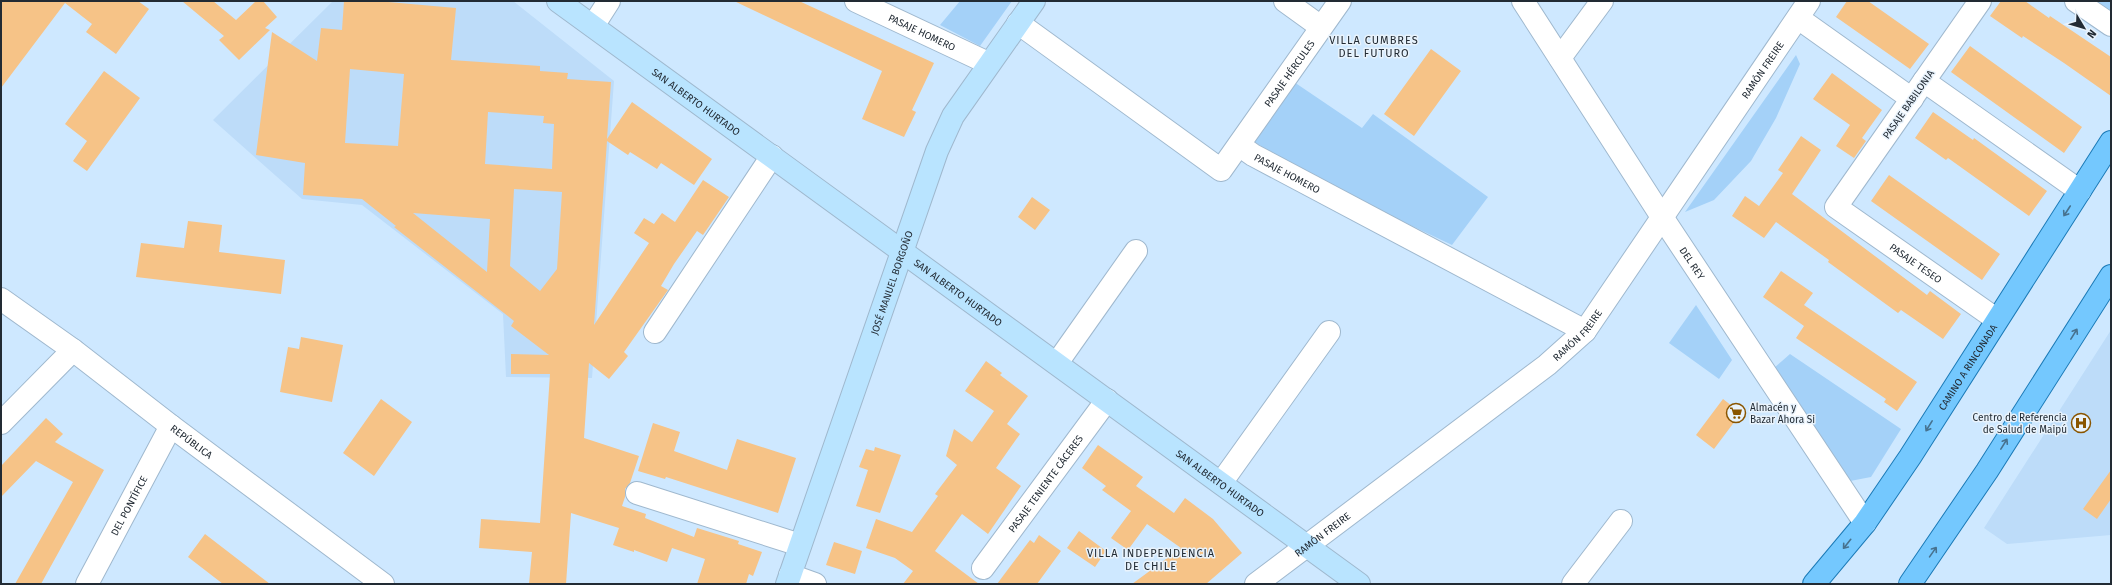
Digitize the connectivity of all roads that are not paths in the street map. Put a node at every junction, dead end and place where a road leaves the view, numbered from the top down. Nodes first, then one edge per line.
1 (558, 1) edge
2 (609, 1) edge
3 (856, 1) edge
4 (1034, 1) edge
5 (1285, 1) edge
6 (1340, 1) edge
7 (1523, 1) edge
8 (1602, 1) edge
9 (1980, 1) edge
10 (2076, 1) edge
11 (1803, 9) edge
12 (1018, 23) junction
13 (2111, 25) edge
14 (593, 26) junction
15 (1321, 27) junction
16 (1560, 58) junction
17 (988, 63) junction
18 (1918, 90) junction
19 (2111, 142) edge
20 (1239, 145) junction
21 (772, 156) junction
22 (2080, 191) junction
23 (1836, 207) joint
24 (1662, 217) junction
25 (903, 251) junction
26 (1136, 251) dead end
27 (2111, 276) edge
28 (1, 298) edge
29 (1996, 319) junction
30 (1585, 331) junction
31 (655, 332) dead end
32 (1329, 332) dead end
33 (73, 350) junction
34 (1057, 363) junction
35 (1107, 400) junction
36 (1, 423) edge
37 (171, 426) junction
38 (1221, 483) junction
39 (637, 493) dead end
40 (1621, 521) dead end
41 (1865, 523) junction
42 (800, 545) junction
43 (1306, 546) junction
44 (983, 568) dead end
45 (788, 580) edge
46 (87, 584) edge
47 (383, 584) edge
48 (815, 584) edge
49 (1256, 584) edge
50 (1359, 584) edge
51 (1573, 584) edge
52 (1814, 584) edge
53 (1910, 584) edge

1 - 14 main road, SAN ALBERTO HURTADO
2 - 14 street
3 - 17 street, PASAJE HOMERO
4 - 12 main road, JOSÉ MANUEL BORGOÑO
5 - 15 street
6 - 15 street, PASAJE HÉRCULES
7 - 16 street, DEL REY
8 - 16 street
9 - 18 street, PASAJE BABILONIA
10 - 13 street
11 - 18 street
11 - 24 street, RAMÓN FREIRE
12 - 17 main road, JOSÉ MANUEL BORGOÑO
12 - 20 street
14 - 21 main road, SAN ALBERTO HURTADO
15 - 20 street, PASAJE HÉRCULES
16 - 24 street, DEL REY
17 - 25 main road, JOSÉ MANUEL BORGOÑO
18 - 22 street
18 - 23 street, PASAJE BABILONIA
19 - 22 main road, CAMINO A RINCONADA
20 - 30 street, PASAJE HOMERO
21 - 25 main road, SAN ALBERTO HURTADO
21 - 31 street
22 -> 29 main road, CAMINO A RINCONADA
23 - 29 street, PASAJE TESEO
24 - 30 street, RAMÓN FREIRE
24 - 41 street, DEL REY
25 - 34 main road, SAN ALBERTO HURTADO
25 - 42 main road, JOSÉ MANUEL BORGOÑO
26 - 34 street
53 -> 27 main road
28 - 33 street, REPÚBLICA
29 -> 41 main road, CAMINO A RINCONADA
30 - 43 street, RAMÓN FREIRE
32 - 38 street
33 - 36 street
33 - 37 street, REPÚBLICA
34 - 35 main road, SAN ALBERTO HURTADO
35 - 38 main road, SAN ALBERTO HURTADO
35 - 44 street, PASAJE TENIENTE CÁCERES
37 - 46 street, DEL PONTÍFICE
37 - 47 street, REPÚBLICA
38 - 43 main road, SAN ALBERTO HURTADO
39 - 42 street
40 - 51 street
41 -> 52 main road, CAMINO A RINCONADA
42 - 45 main road, JOSÉ MANUEL BORGOÑO
43 - 49 street, RAMÓN FREIRE
43 - 50 main road, SAN ALBERTO HURTADO
45 - 48 street

